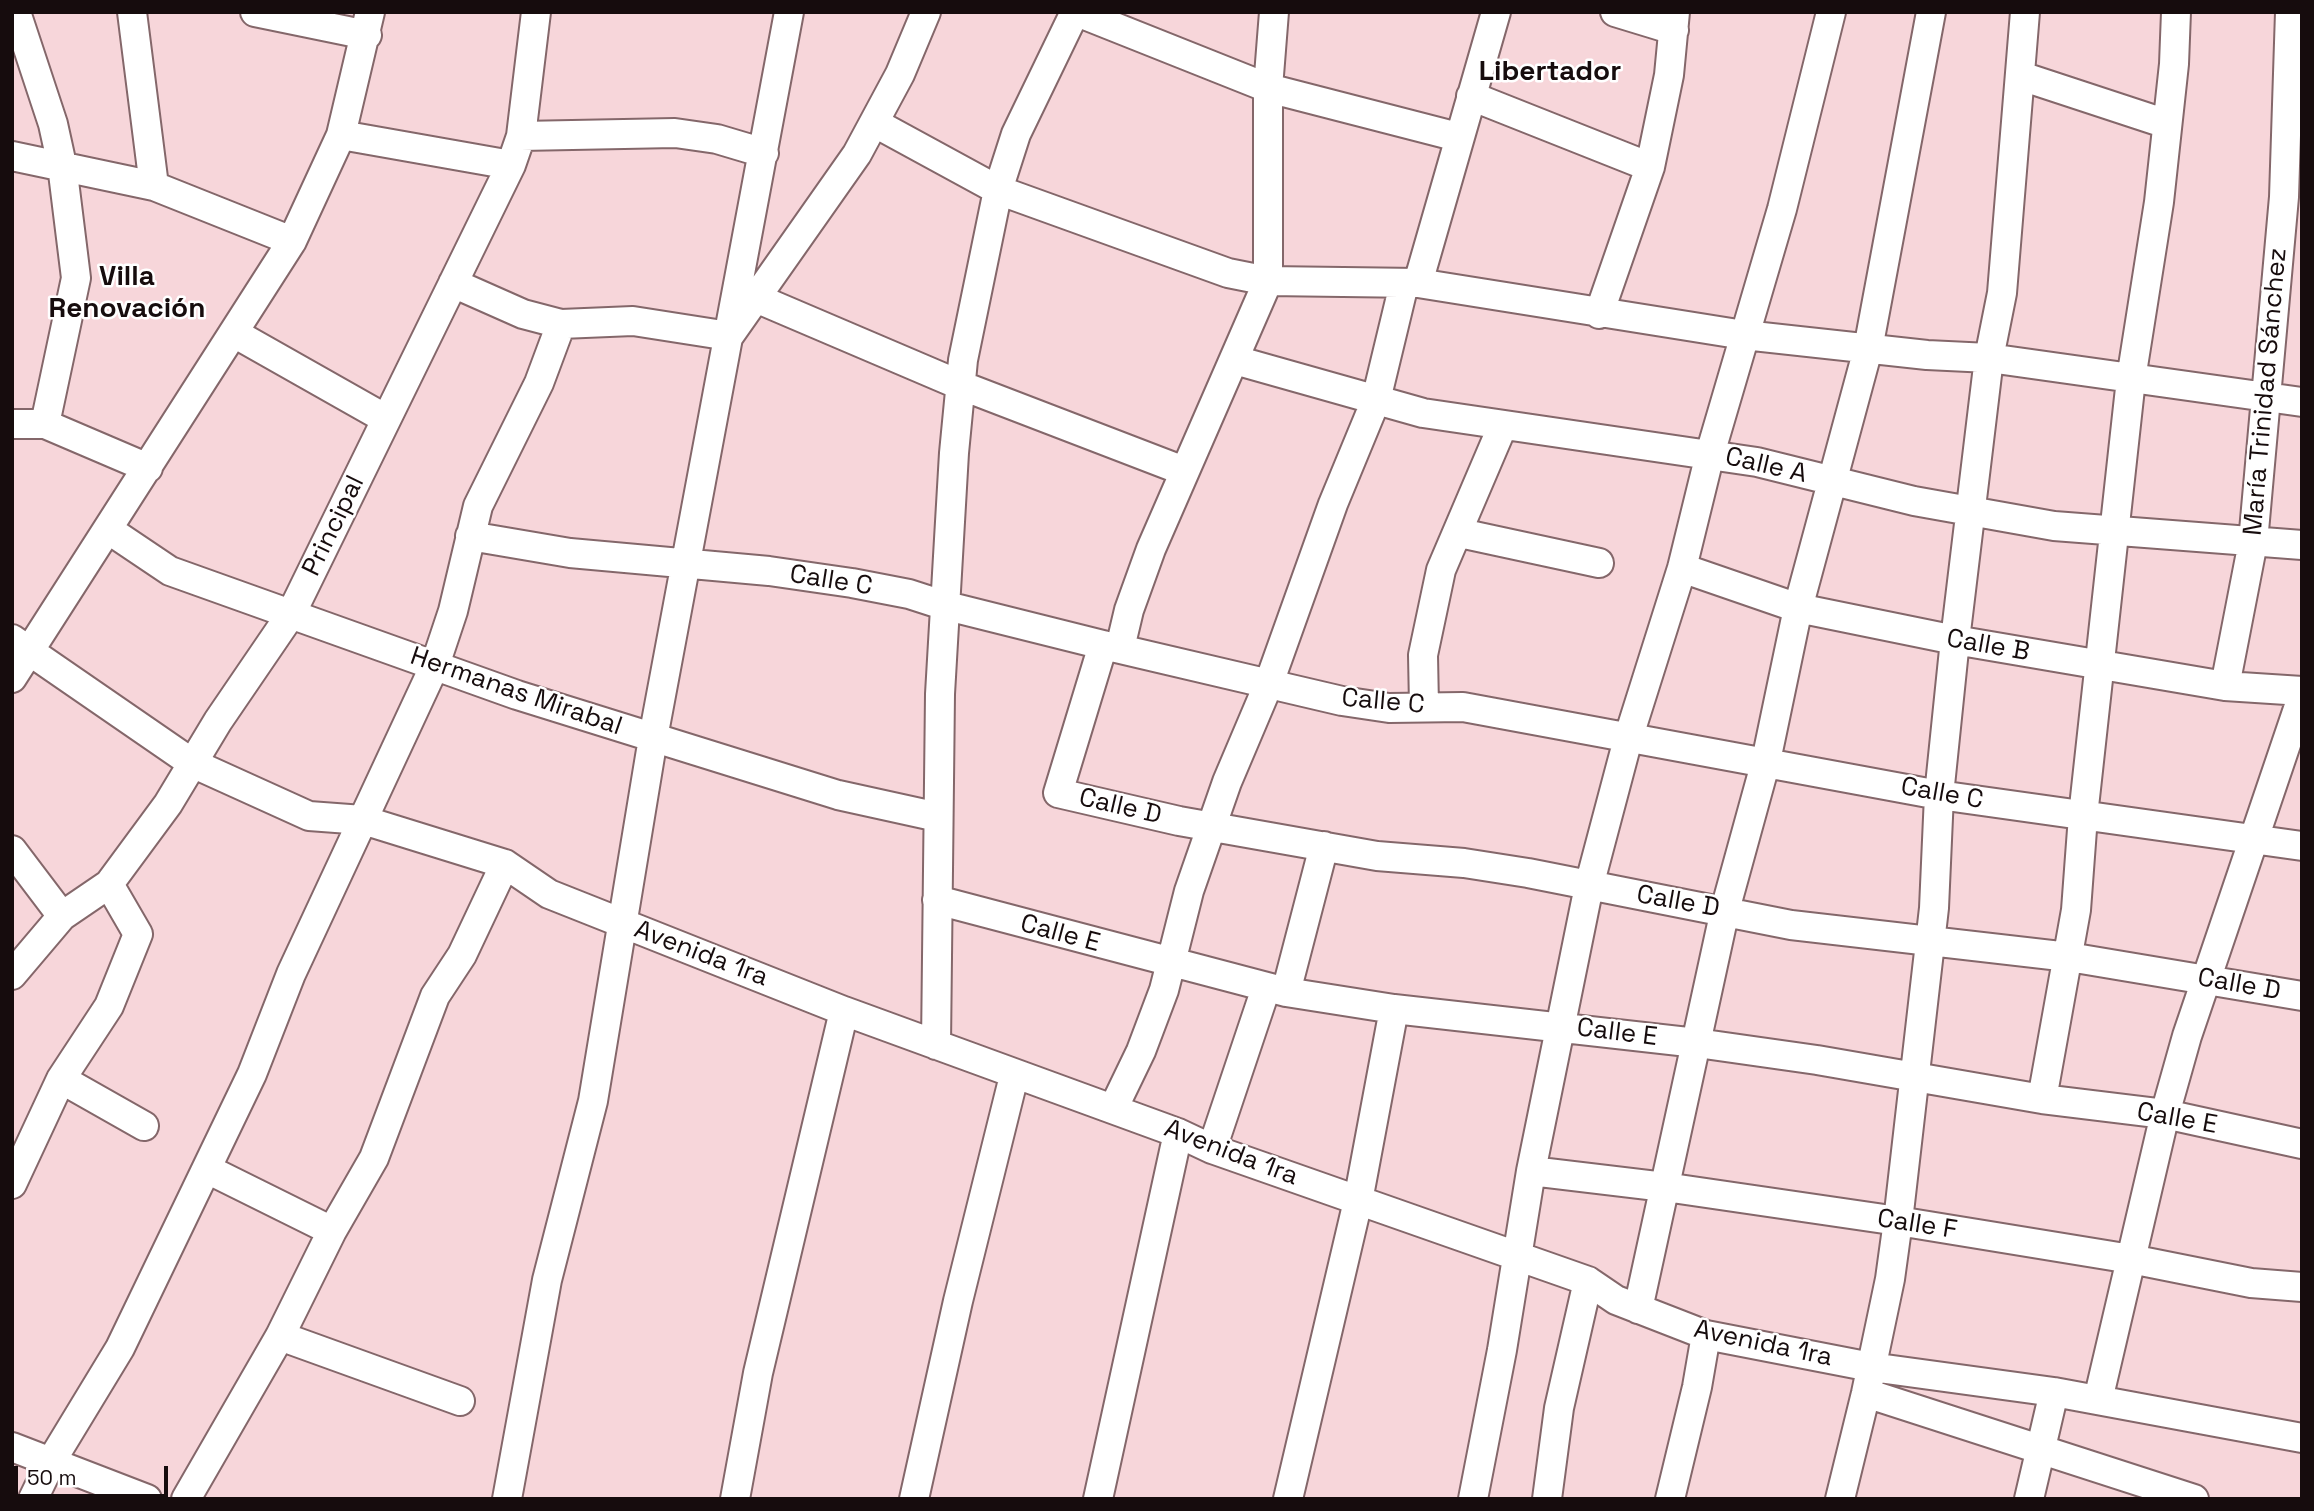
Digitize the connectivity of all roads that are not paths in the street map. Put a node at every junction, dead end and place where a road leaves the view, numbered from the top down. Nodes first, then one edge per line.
1 (16, 12) edge
2 (132, 12) edge
3 (536, 12) edge
4 (789, 12) edge
5 (926, 12) edge
6 (1076, 12) edge
7 (1274, 12) edge
8 (1496, 12) edge
9 (1615, 12) edge
10 (1831, 12) edge
11 (1931, 12) edge
12 (2025, 12) edge
13 (2176, 12) edge
14 (2290, 12) edge
15 (270, 14) edge
16 (1675, 21) edge
17 (368, 24) edge
18 (2021, 76) junction
19 (1268, 88) junction
20 (1471, 96) junction
21 (875, 123) junction
22 (2168, 124) junction
23 (341, 135) junction
24 (521, 136) junction
25 (1458, 137) junction
26 (764, 153) junction
27 (12, 156) edge
28 (511, 164) junction
29 (62, 165) junction
30 (1650, 166) junction
31 (154, 186) junction
32 (998, 190) junction
33 (292, 241) junction
34 (1268, 281) junction
35 (453, 283) junction
36 (1411, 283) junction
37 (756, 298) junction
38 (1599, 314) junction
39 (561, 324) junction
40 (234, 333) junction
41 (1744, 335) junction
42 (729, 336) junction
43 (1868, 349) junction
44 (1989, 358) junction
45 (1236, 360) junction
46 (2131, 379) junction
47 (960, 385) junction
48 (2266, 398) junction
49 (1376, 400) junction
50 (2302, 402) edge
51 (387, 419) junction
52 (12, 424) edge
53 (45, 424) junction
54 (1503, 425) junction
55 (1710, 454) junction
56 (148, 468) junction
57 (1184, 471) junction
58 (1833, 482) junction
59 (1972, 510) junction
60 (109, 530) junction
61 (2117, 530) junction
62 (1460, 533) junction
63 (470, 536) junction
64 (2253, 542) junction
65 (2302, 545) edge
66 (1600, 563) dead end
67 (687, 564) junction
68 (1682, 568) junction
69 (943, 605) junction
70 (1798, 608) junction
71 (291, 614) junction
72 (1955, 640) junction
73 (22, 646) edge
74 (1112, 646) junction
75 (435, 665) junction
76 (2100, 665) junction
77 (12, 678) edge
78 (1269, 684) junction
79 (2225, 686) junction
80 (2302, 691) edge
81 (2302, 697) edge
82 (1424, 706) junction
83 (653, 738) junction
84 (1628, 739) junction
85 (1766, 761) junction
86 (192, 763) junction
87 (1939, 795) junction
88 (2083, 816) junction
89 (939, 817) junction
90 (363, 820) junction
91 (1213, 826) junction
92 (2257, 838) junction
93 (1324, 846) junction
94 (2302, 846) edge
95 (12, 850) edge
96 (505, 864) junction
97 (109, 884) junction
98 (1589, 886) junction
99 (937, 900) junction
100 (1726, 910) junction
101 (62, 916) junction
102 (623, 925) junction
103 (1928, 940) junction
104 (2069, 957) junction
105 (1170, 962) junction
106 (12, 975) edge
107 (2206, 978) junction
108 (1276, 990) junction
109 (2302, 996) edge
110 (1394, 1009) junction
111 (844, 1012) junction
112 (1562, 1026) junction
113 (1697, 1042) junction
114 (936, 1045) junction
115 (1014, 1076) junction
116 (1915, 1077) junction
117 (61, 1079) junction
118 (2042, 1099) junction
119 (1113, 1110) junction
120 (2165, 1114) junction
121 (144, 1126) dead end
122 (1178, 1133) junction
123 (2302, 1143) edge
124 (1212, 1149) junction
125 (208, 1169) junction
126 (1531, 1171) junction
127 (12, 1184) edge
128 (1665, 1187) junction
129 (1358, 1201) junction
130 (1898, 1221) junction
131 (332, 1231) junction
132 (1516, 1257) junction
133 (2131, 1259) junction
134 (1588, 1281) junction
135 (2302, 1287) edge
136 (1638, 1309) junction
137 (1706, 1335) junction
138 (280, 1336) junction
139 (1869, 1380) junction
140 (2054, 1392) junction
141 (2098, 1400) junction
142 (460, 1401) dead end
143 (2302, 1438) edge
144 (12, 1447) edge
145 (2040, 1447) junction
146 (52, 1460) junction
147 (33, 1499) edge
148 (147, 1499) edge
149 (186, 1499) edge
150 (507, 1499) edge
151 (735, 1499) edge
152 (914, 1499) edge
153 (1098, 1499) edge
154 (1288, 1499) edge
155 (1473, 1499) edge
156 (1547, 1499) edge
157 (1670, 1499) edge
158 (1840, 1499) edge
159 (2029, 1499) edge
160 (2194, 1499) edge

1 - 29 street
2 - 31 street
3 - 24 street, Principal
4 - 26 street
5 - 21 street
6 - 19 street
6 - 32 street
7 - 19 street
8 - 20 street
9 - 16 street
10 - 41 street
11 - 43 street
12 - 18 street
13 - 22 street
14 - 48 street, María Trinidad Sánchez
15 - 17 street
16 - 30 street
17 - 23 street
18 - 22 street
18 - 44 street
19 - 25 street
19 - 34 street
20 - 25 street
20 - 30 street
21 - 32 street
21 - 37 street
22 - 46 street
23 - 28 street
23 - 33 street
24 - 26 street
24 - 28 street, Principal
25 - 36 street
26 - 42 street
27 - 29 street
28 - 35 street, Principal
29 - 31 street
29 - 53 street
30 - 38 street
31 - 33 street
32 - 34 street
32 - 47 street
33 - 40 street
34 - 36 street
34 - 45 street
35 - 39 street
35 - 51 street, Principal
36 - 38 street
36 - 49 street
37 - 42 street
37 - 47 street
38 - 41 street
39 - 42 street
39 - 63 street
40 - 51 street
40 - 56 street
41 - 43 street
41 - 55 street
42 - 67 street
43 - 44 street
43 - 58 street
44 - 46 street
44 - 59 street
45 - 49 street, Calle A
45 - 57 street
46 - 48 street
46 - 61 street
47 - 57 street
47 - 69 street
48 - 50 street
48 - 64 street, María Trinidad Sánchez
49 - 54 street, Calle A
49 - 78 street
51 - 71 street, Principal
52 - 53 street
53 - 56 street
54 - 55 street, Calle A
54 - 62 street
55 - 58 street, Calle A
55 - 68 street
56 - 60 street
57 - 74 street
58 - 59 street, Calle A
58 - 70 street
59 - 61 street, Calle A
59 - 72 street
60 - 71 street, Hermanas Mirabal
60 - 73 street
61 - 64 street, Calle A
61 - 76 street
62 - 66 street
62 - 82 street
63 - 67 street, Calle C
63 - 75 street
64 - 65 street, Calle A
64 - 79 street, María Trinidad Sánchez
67 - 69 street, Calle C
67 - 83 street
68 - 70 street, Calle B
68 - 84 street
69 - 74 street, Calle C
69 - 89 street
70 - 72 street, Calle B
70 - 85 street
71 - 75 street, Hermanas Mirabal
71 - 86 street, Principal
72 - 76 street, Calle B
72 - 87 street
73 - 77 street
73 - 86 street, Avenida 1ra
74 - 78 street, Calle C
74 - 91 street, Calle D
75 - 83 street, Hermanas Mirabal
75 - 90 street
76 - 79 street, Calle B
76 - 88 street
78 - 82 street, Calle C
78 - 91 street
79 - 80 street, Calle B
81 - 92 street
82 - 84 street, Calle C
83 - 89 street, Hermanas Mirabal
83 - 102 street
84 - 85 street, Calle C
84 - 98 street
85 - 87 street, Calle C
85 - 100 street
86 - 90 street, Avenida 1ra
86 - 97 street, Principal
87 - 88 street, Calle C
87 - 103 street
88 - 92 street, Calle C
88 - 104 street
89 - 99 street
90 - 96 street, Avenida 1ra
90 - 125 street
91 - 93 street, Calle D
91 - 105 street
92 - 94 street, Calle C
92 - 107 street
93 - 98 street, Calle D
93 - 108 street
95 - 101 street
96 - 102 street, Avenida 1ra
96 - 131 street
97 - 101 street, Principal
97 - 117 street
98 - 100 street, Calle D
98 - 112 street
99 - 105 street, Calle E
99 - 114 street
100 - 103 street, Calle D
100 - 113 street
101 - 106 street, Principal
102 - 111 street, Avenida 1ra
102 - 150 street
103 - 104 street, Calle D
103 - 116 street
104 - 107 street, Calle D
104 - 118 street
105 - 108 street, Calle E
105 - 119 street
107 - 109 street, Calle D
107 - 120 street
108 - 110 street, Calle E
108 - 124 street
110 - 112 street, Calle E
110 - 129 street
111 - 114 street, Avenida 1ra
111 - 151 street
112 - 113 street, Calle E
112 - 126 street
113 - 116 street, Calle E
113 - 128 street
114 - 115 street, Avenida 1ra
115 - 119 street, Avenida 1ra
115 - 152 street
116 - 118 street, Calle E
116 - 130 street
117 - 121 street
117 - 127 street
118 - 120 street, Calle E
119 - 122 street, Avenida 1ra
120 - 123 street, Calle E
120 - 133 street
122 - 124 street, Avenida 1ra
122 - 153 street
124 - 129 street, Avenida 1ra
125 - 131 street
125 - 146 street
126 - 128 street, Calle F
126 - 132 street
128 - 130 street, Calle F
128 - 136 street
129 - 132 street, Avenida 1ra
129 - 154 street
130 - 133 street, Calle F
130 - 139 street
131 - 138 street
132 - 134 street, Avenida 1ra
132 - 155 street
133 - 135 street, Calle F
133 - 141 street
134 - 136 street, Avenida 1ra
134 - 156 street
136 - 137 street, Avenida 1ra
137 - 139 street, Avenida 1ra
137 - 157 street
138 - 142 street
138 - 149 street
139 - 140 street, Avenida 1ra
139 - 145 street
139 - 158 street
140 - 141 street, Avenida 1ra
140 - 145 street
141 - 143 street, Avenida 1ra
144 - 146 street
145 - 159 street
145 - 160 street
146 - 147 street
146 - 148 street

